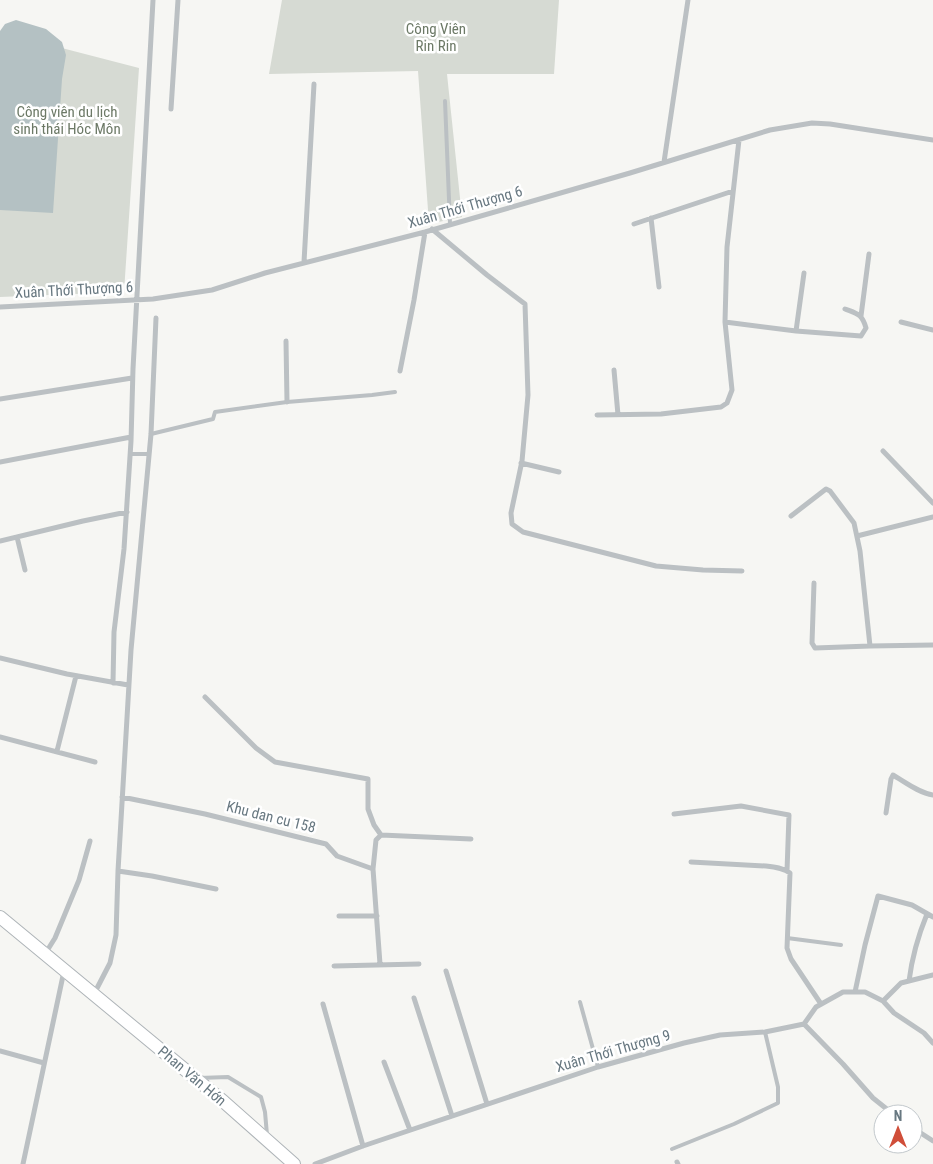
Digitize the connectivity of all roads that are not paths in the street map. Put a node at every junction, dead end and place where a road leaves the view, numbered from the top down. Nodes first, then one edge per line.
1 (153, 0) edge
2 (178, 0) edge
3 (688, 0) edge
4 (314, 84) dead end
5 (445, 101) dead end
6 (171, 109) dead end
7 (739, 140) junction
8 (933, 140) edge
9 (664, 162) junction
10 (733, 192) junction
11 (651, 218) junction
12 (450, 224) junction
13 (634, 224) dead end
14 (432, 229) junction
15 (425, 232) junction
16 (869, 254) dead end
17 (304, 262) junction
18 (804, 273) dead end
19 (659, 287) dead end
20 (137, 300) junction
21 (0, 307) edge
22 (845, 309) dead end
23 (860, 316) junction
24 (156, 318) dead end
25 (725, 322) junction
26 (901, 322) dead end
27 (933, 330) edge
28 (796, 331) junction
29 (286, 341) dead end
30 (614, 370) dead end
31 (400, 372) dead end
32 (132, 378) junction
33 (395, 392) dead end
34 (0, 399) edge
35 (287, 402) junction
36 (597, 415) dead end
37 (618, 415) junction
38 (150, 434) junction
39 (131, 437) junction
40 (883, 451) dead end
41 (130, 454) junction
42 (149, 454) junction
43 (0, 462) edge
44 (521, 464) junction
45 (559, 472) dead end
46 (933, 503) edge
47 (127, 512) junction
48 (791, 516) dead end
49 (933, 518) edge
50 (857, 536) junction
51 (17, 537) junction
52 (0, 542) edge
53 (24, 570) dead end
54 (742, 571) dead end
55 (814, 583) dead end
56 (933, 645) edge
57 (870, 646) junction
58 (0, 658) edge
59 (76, 676) junction
60 (113, 683) junction
61 (128, 685) junction
62 (205, 697) dead end
63 (0, 737) edge
64 (56, 751) junction
65 (95, 762) dead end
66 (933, 795) edge
67 (122, 797) junction
68 (886, 813) dead end
69 (674, 814) dead end
70 (381, 835) junction
71 (471, 839) dead end
72 (90, 841) dead end
73 (691, 862) dead end
74 (373, 869) junction
75 (118, 871) junction
76 (787, 871) junction
77 (216, 889) dead end
78 (927, 914) junction
79 (339, 916) dead end
80 (377, 916) junction
81 (0, 917) edge
82 (933, 917) edge
83 (787, 938) junction
84 (840, 945) dead end
85 (45, 955) junction
86 (380, 964) junction
87 (419, 964) dead end
88 (334, 966) dead end
89 (64, 971) junction
90 (446, 971) dead end
91 (933, 975) edge
92 (909, 981) junction
93 (90, 992) junction
94 (854, 992) junction
95 (414, 998) dead end
96 (883, 1000) junction
97 (580, 1002) dead end
98 (323, 1004) dead end
99 (821, 1004) junction
100 (804, 1024) junction
101 (766, 1032) junction
102 (933, 1043) edge
103 (0, 1051) edge
104 (384, 1062) dead end
105 (44, 1063) junction
106 (598, 1067) junction
107 (194, 1078) junction
108 (487, 1104) junction
109 (880, 1104) edge
110 (452, 1116) junction
111 (410, 1130) junction
112 (267, 1139) junction
113 (363, 1146) junction
114 (672, 1149) dead end
115 (23, 1164) edge
116 (294, 1164) edge
117 (314, 1164) edge

1 - 20 street
2 - 6 street
3 - 9 street
4 - 17 street
5 - 12 lane
7 - 8 street, Xuân Thới Thượng 6
7 - 9 street, Xuân Thới Thượng 6
7 - 10 street
9 - 12 street, Xuân Thới Thượng 6
10 - 11 street
10 - 25 street
11 - 13 street
11 - 19 street
12 - 14 street, Xuân Thới Thượng 6
14 - 15 street, Xuân Thới Thượng 6
14 - 44 street
15 - 17 street, Xuân Thới Thượng 6
15 - 31 street
16 - 23 street
17 - 20 street, Xuân Thới Thượng 6
18 - 28 street
20 - 21 street, Xuân Thới Thượng 6
20 - 32 street
22 - 23 street
23 - 28 street
24 - 38 street
25 - 28 street
25 - 37 street
26 - 27 street
29 - 35 street
30 - 37 street
32 - 34 street
32 - 39 street
33 - 35 lane
35 - 38 lane
36 - 37 street
38 - 42 street
39 - 41 street
39 - 43 street
40 - 46 street
41 - 42 lane
41 - 47 street
42 - 61 street
44 - 45 street
44 - 54 street
47 - 51 street
47 - 60 street
48 - 50 street
49 - 50 street
50 - 57 street
51 - 52 street
51 - 53 street
55 - 57 street
56 - 57 street
58 - 59 street
59 - 60 street
59 - 64 street
60 - 61 street
61 - 67 street
62 - 70 street
63 - 64 street
64 - 65 street
66 - 68 street
67 - 74 street, Khu dan cu 158
67 - 75 street
69 - 76 street
70 - 71 street
70 - 74 street
72 - 85 street
73 - 76 street
74 - 80 street
75 - 77 street
75 - 93 street
76 - 83 street
78 - 82 street
78 - 92 street
78 - 94 street
79 - 80 street
80 - 86 street
81 - 85 main road
83 - 84 lane
83 - 99 street
85 - 89 main road
86 - 87 street
86 - 88 street
89 - 93 main road, Phan Văn Hớn
89 - 105 street
90 - 108 street
91 - 92 street
92 - 96 street
93 - 107 main road, Phan Văn Hớn
94 - 96 street
94 - 99 street
95 - 110 street
96 - 102 street
97 - 106 lane
98 - 113 street
99 - 100 street
100 - 101 street, Xuân Thới Thượng 9
100 - 109 street
101 - 106 street, Xuân Thới Thượng 9
101 - 114 lane
103 - 105 street
104 - 111 street
105 - 115 street
106 - 108 street, Xuân Thới Thượng 9
107 - 112 main road, Phan Văn Hớn
107 - 112 lane
108 - 110 street, Xuân Thới Thượng 9
110 - 111 street, Xuân Thới Thượng 9
111 - 113 street, Xuân Thới Thượng 9
112 - 116 main road, Phan Văn Hớn
113 - 117 street, Xuân Thới Thượng 9

